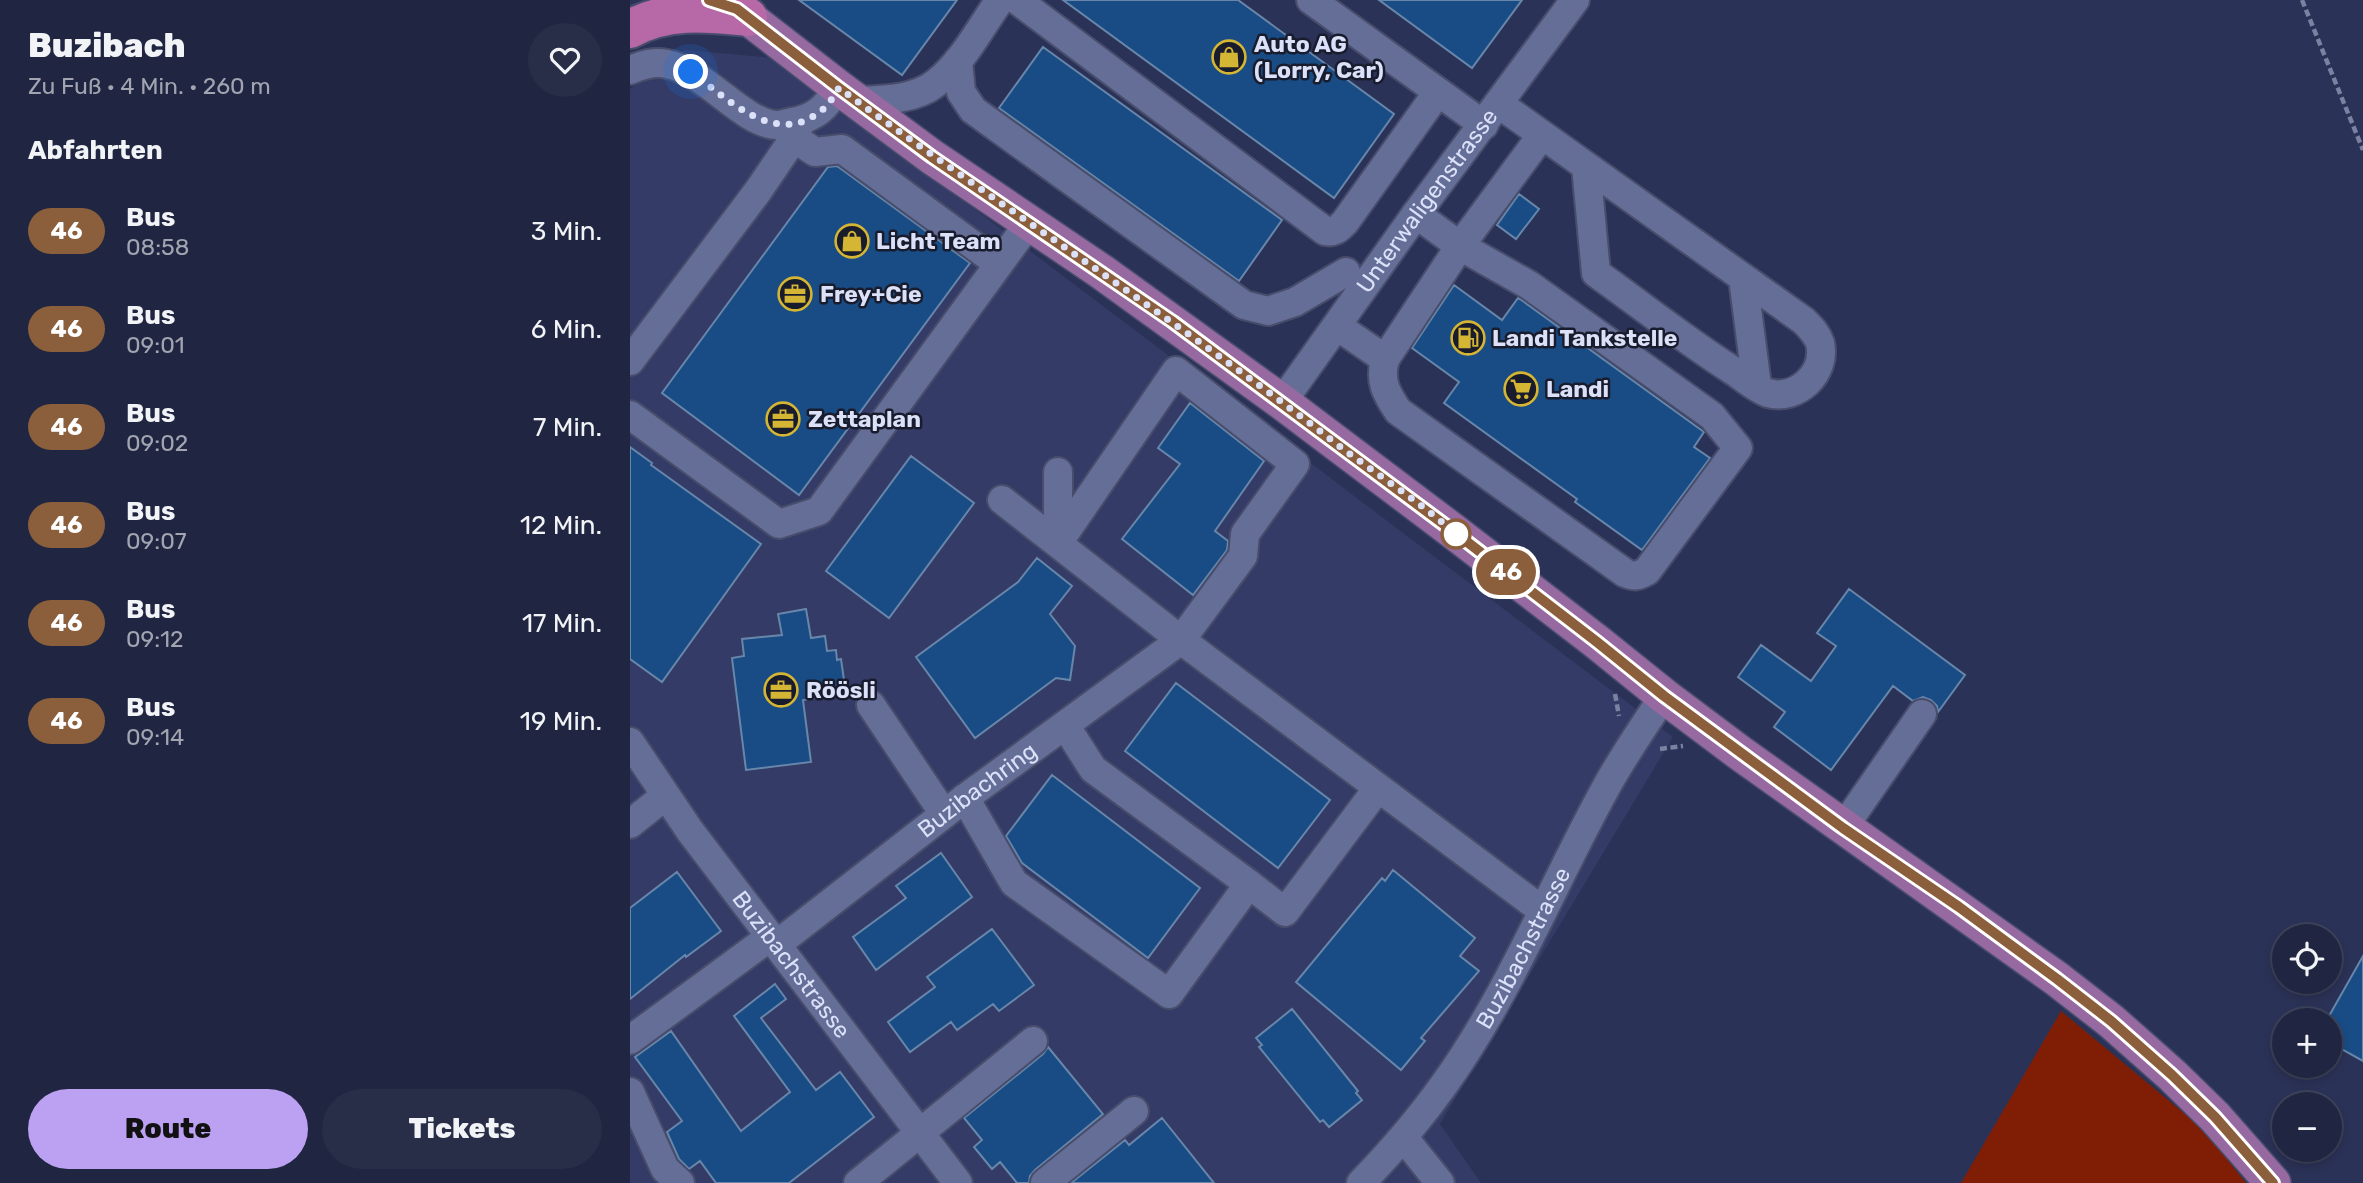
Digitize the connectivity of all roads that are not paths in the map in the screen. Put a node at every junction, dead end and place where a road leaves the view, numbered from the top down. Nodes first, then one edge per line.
1 (1000, 0) edge
2 (1017, 0) edge
3 (1311, 0) edge
4 (1575, 0) edge
5 (731, 7) edge
6 (630, 29) edge
7 (958, 61) junction
8 (630, 70) edge
9 (1438, 92) junction
10 (848, 95) junction
11 (1491, 115) junction
12 (798, 129) junction
13 (1542, 135) junction
14 (1586, 166) junction
15 (1416, 214) junction
16 (1029, 223) junction
17 (1331, 232) junction
18 (1460, 246) junction
19 (999, 264) junction
20 (1743, 278) junction
21 (1354, 281) junction
22 (1337, 326) junction
23 (1385, 359) junction
24 (630, 361) edge
25 (1756, 386) junction
26 (1282, 402) junction
27 (630, 415) edge
28 (1058, 472) dead end
29 (1002, 500) dead end
30 (1058, 542) junction
31 (1181, 640) junction
32 (1664, 696) junction
33 (871, 705) dead end
34 (1922, 714) dead end
35 (1065, 725) junction
36 (630, 742) edge
37 (1378, 788) junction
38 (665, 796) junction
39 (955, 806) junction
40 (631, 822) edge
41 (1843, 828) junction
42 (1249, 884) junction
43 (1543, 911) junction
44 (773, 941) junction
45 (630, 1040) edge
46 (1033, 1041) dead end
47 (630, 1092) edge
48 (1134, 1111) dead end
49 (919, 1131) junction
50 (1404, 1138) junction
51 (680, 1183) edge
52 (858, 1183) edge
53 (958, 1183) edge
54 (1045, 1183) edge
55 (1361, 1183) edge
56 (1440, 1183) edge
57 (2273, 1183) edge

1 - 7 street
2 - 17 street
3 - 9 street
4 - 11 street, Unterwaligenstrasse
5 - 6 highway
5 - 10 main road
7 - 10 street
7 - 21 street
8 - 12 street
9 - 11 street
9 - 17 street
10 - 12 street
10 - 16 main road
11 - 13 street
11 - 15 street, Unterwaligenstrasse
12 - 19 street
12 - 24 street
13 - 14 street
13 - 18 street
14 - 20 street
14 - 25 street
15 - 18 street
15 - 21 street, Unterwaligenstrasse
16 - 19 street
16 - 26 main road
17 - 21 street
18 - 23 street
18 - 23 street
19 - 27 street
20 - 25 street
20 - 25 street
21 - 22 street, Unterwaligenstrasse
22 - 23 street
22 - 26 street, Unterwaligenstrasse
26 - 32 main road
28 - 30 street
29 - 30 street
30 - 31 street
30 - 31 street, Buzibachring
31 - 35 street, Buzibachring
31 - 37 street
32 - 41 main road
32 - 43 street, Buzibachstrasse
33 - 39 street
34 - 41 street
35 - 39 street, Buzibachring
35 - 42 street
36 - 38 street, Buzibachstrasse
37 - 42 street
37 - 43 street
38 - 40 street
38 - 44 street, Buzibachstrasse
39 - 42 street
39 - 44 street, Buzibachring
41 - 57 main road
43 - 50 street, Buzibachstrasse
44 - 45 street, Buzibachring
44 - 49 street, Buzibachstrasse
46 - 49 street
47 - 51 street
48 - 54 street
49 - 52 street
49 - 53 street, Buzibachstrasse
50 - 55 street, Buzibachstrasse
50 - 56 street

